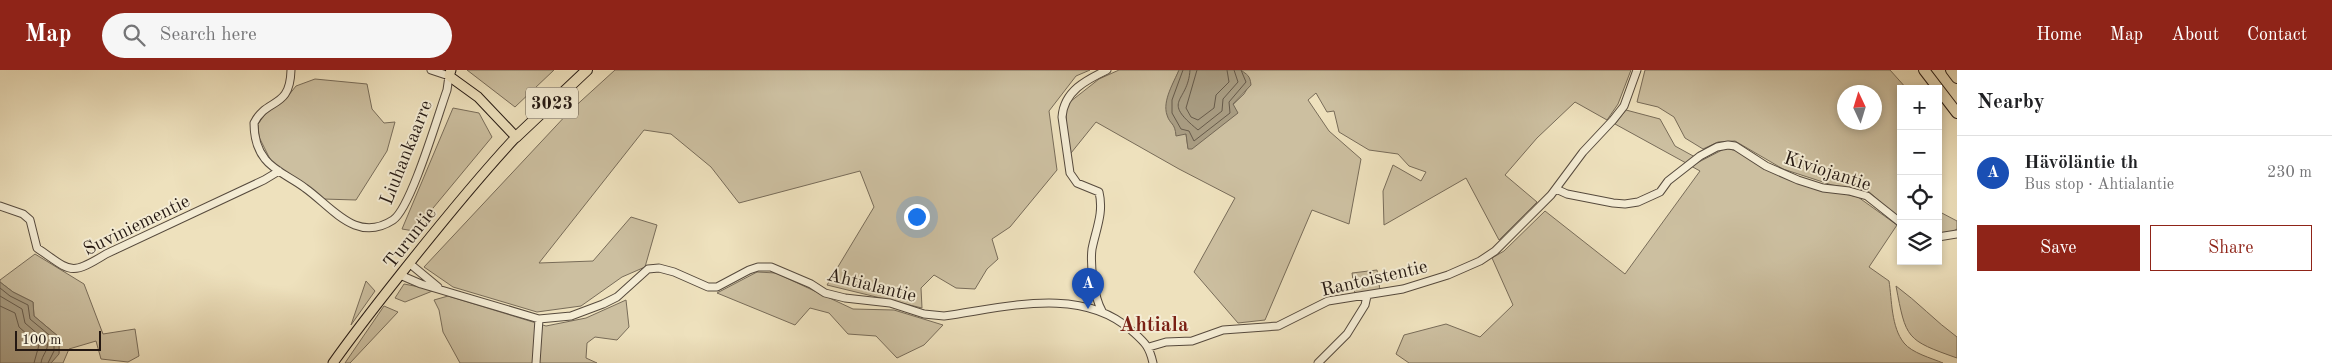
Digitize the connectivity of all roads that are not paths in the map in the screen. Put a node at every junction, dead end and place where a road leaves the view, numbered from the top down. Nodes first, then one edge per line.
1 (291, 70) edge
2 (432, 70) edge
3 (588, 70) edge
4 (1107, 70) edge
5 (1637, 70) edge
6 (1924, 70) edge
7 (1951, 70) edge
8 (450, 73) edge
9 (1957, 78) edge
10 (1957, 113) edge
11 (516, 137) junction
12 (279, 171) junction
13 (1556, 189) junction
14 (0, 206) edge
15 (1897, 220) edge
16 (1957, 234) edge
17 (1942, 237) edge
18 (409, 263) junction
19 (400, 275) junction
20 (439, 288) junction
21 (1367, 296) junction
22 (1096, 297) junction
23 (1087, 306) junction
24 (1102, 311) junction
25 (539, 319) junction
26 (1150, 347) junction
27 (333, 363) edge
28 (536, 363) edge
29 (1153, 363) edge
30 (1318, 363) edge

1 - 12 street, Liuhankaarre
2 - 8 street
3 - 11 highway, 3023
4 - 22 street
5 - 13 street, Rantoistentie
6 - 10 highway
7 - 9 highway
8 - 11 main road
8 - 12 street, Liuhankaarre
11 - 18 main road, Turuntie
12 - 14 street, Suviniementie
13 - 15 street, Kiviojantie
13 - 21 street, Rantoistentie
16 - 17 street
18 - 19 main road, Turuntie
18 - 20 street, Ahtialantie
19 - 20 street, Ahtialantie
19 - 27 main road, Turuntie
20 - 25 street, Ahtialantie
21 - 26 street, Rantoistentie
21 - 30 street
22 - 23 street
22 - 24 street
23 - 24 street, Ahtialantie
23 - 25 street, Ahtialantie
24 - 26 street, Ahtialantie
25 - 28 street
26 - 29 street

